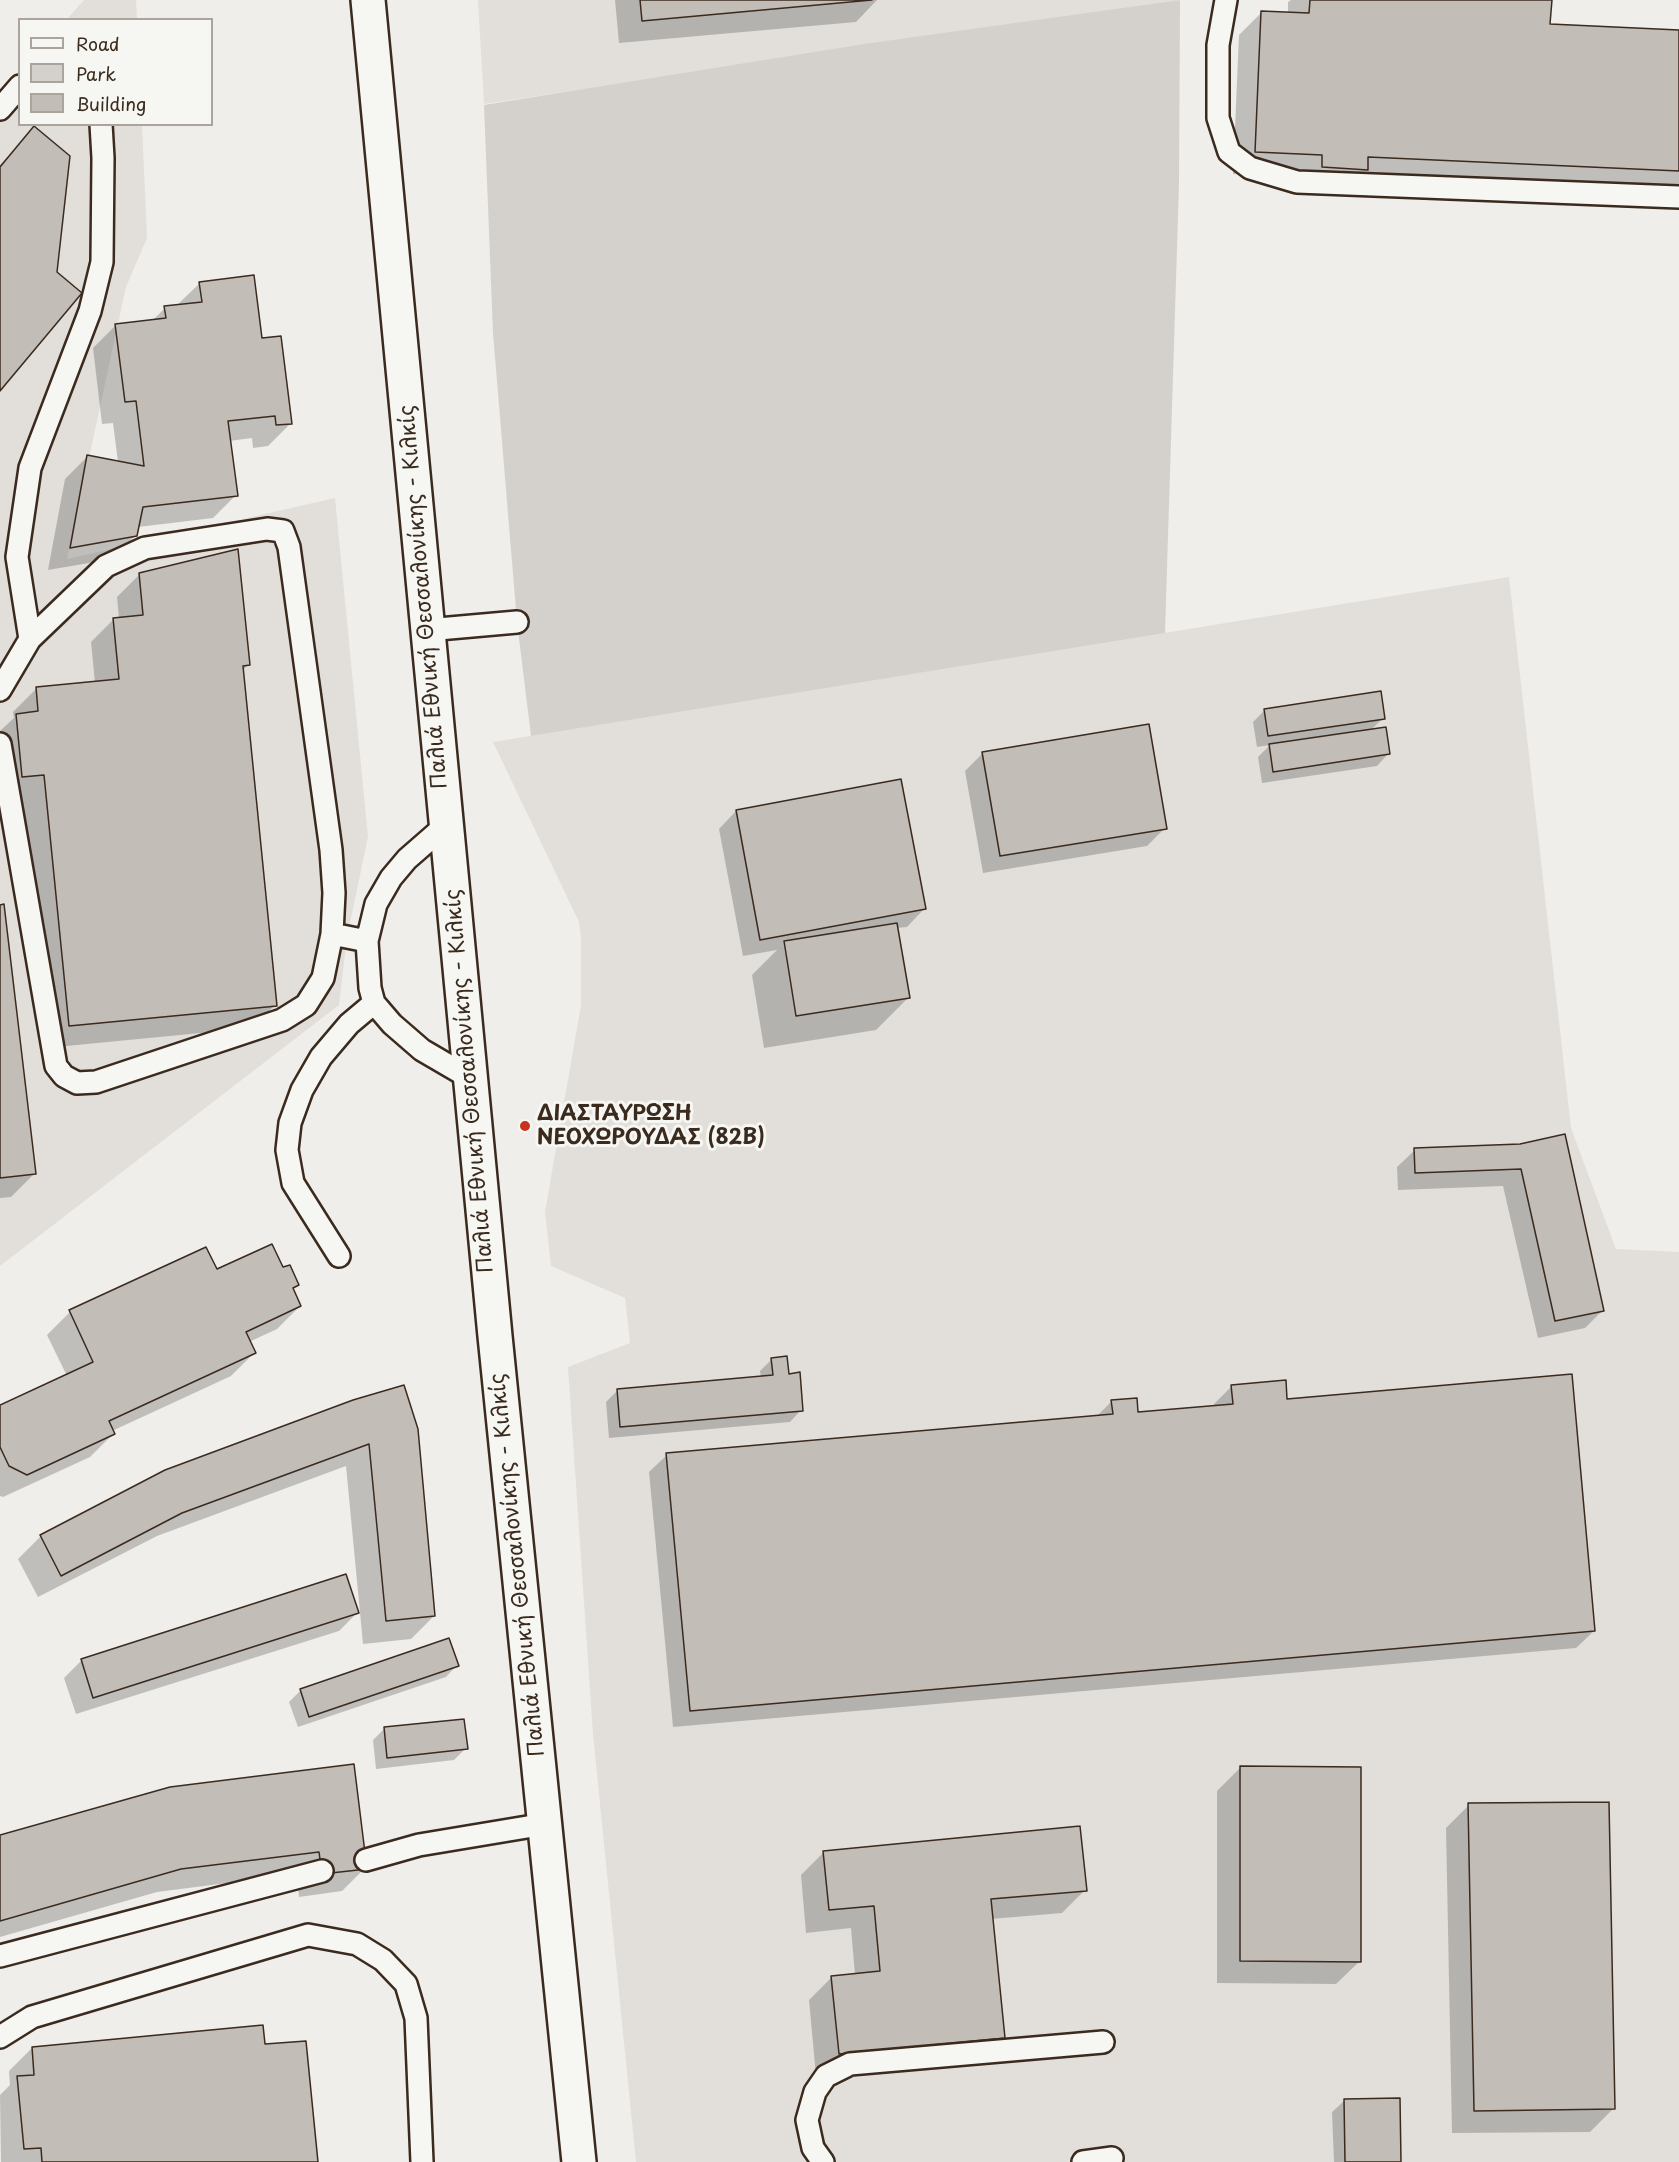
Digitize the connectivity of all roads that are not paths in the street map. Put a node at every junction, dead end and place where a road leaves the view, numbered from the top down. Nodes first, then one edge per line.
1 (368, 0) edge
2 (1226, 0) edge
3 (18, 88) edge
4 (0, 109) edge
5 (101, 126) edge
6 (1679, 197) edge
7 (517, 622) dead end
8 (427, 630) junction
9 (30, 639) junction
10 (0, 690) edge
11 (0, 744) edge
12 (446, 825) junction
13 (332, 934) junction
14 (367, 941) junction
15 (374, 1003) junction
16 (470, 1078) junction
17 (339, 1256) dead end
18 (545, 1824) junction
19 (366, 1860) dead end
20 (322, 1871) dead end
21 (0, 1956) edge
22 (0, 2037) edge
23 (1103, 2042) dead end
24 (1112, 2158) dead end
25 (422, 2162) edge
26 (579, 2162) edge
27 (824, 2162) edge
28 (1083, 2162) edge

1 - 8 main road, Παλιά Εθνική Θεσσαλονίκης - Κιλκίς
2 - 6 lane
3 - 4 lane
5 - 9 lane
7 - 8 lane
8 - 12 main road, Παλιά Εθνική Θεσσαλονίκης - Κιλκίς
9 - 10 lane
9 - 13 lane
11 - 13 lane
12 - 14 lane
12 - 16 main road, Παλιά Εθνική Θεσσαλονίκης - Κιλκίς
13 - 14 lane
14 - 15 lane
15 - 16 lane
15 - 17 lane
16 - 18 main road, Παλιά Εθνική Θεσσαλονίκης - Κιλκίς
18 - 19 lane
18 - 26 main road, Παλιά Εθνική Θεσσαλονίκης - Κιλκίς
20 - 21 lane
22 - 25 lane
23 - 27 lane
24 - 28 lane

